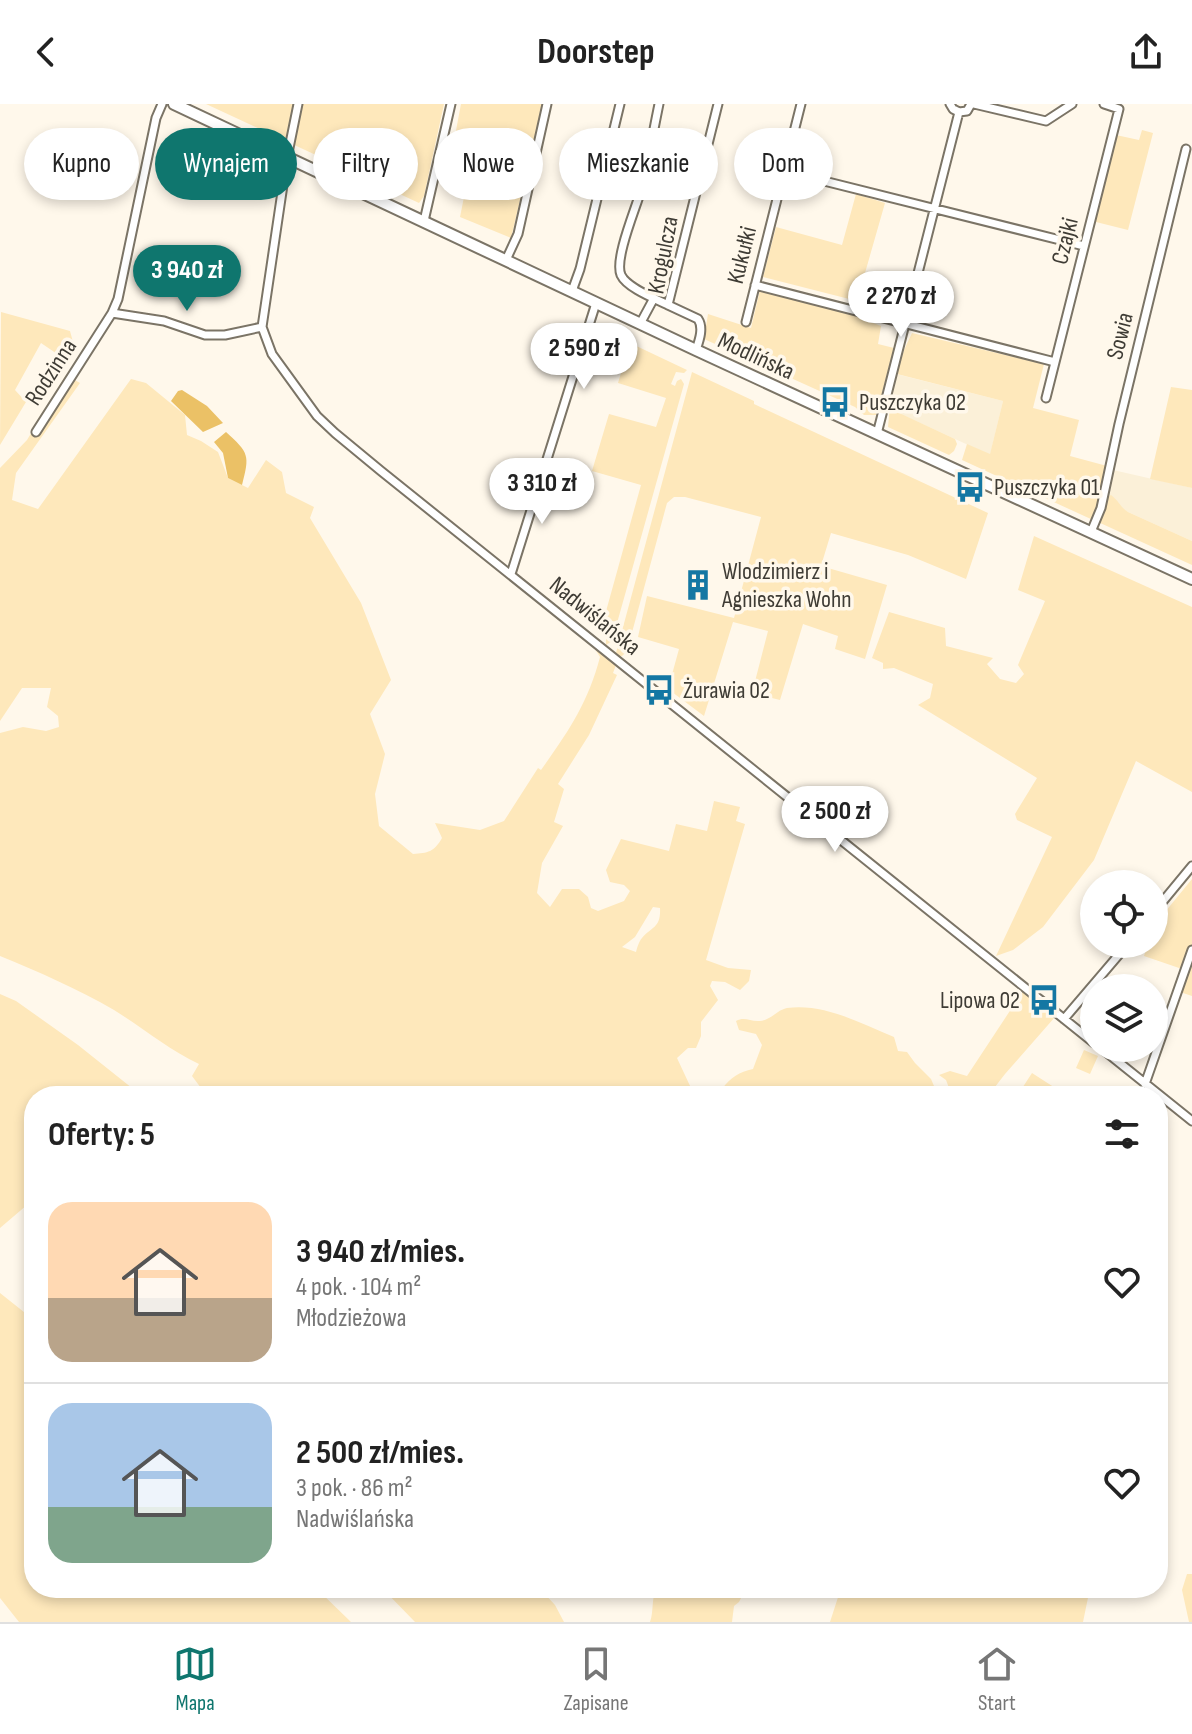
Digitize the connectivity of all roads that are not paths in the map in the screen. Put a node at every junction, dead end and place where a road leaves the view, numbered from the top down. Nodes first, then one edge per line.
1 (162, 104) edge
2 (174, 104) edge
3 (298, 104) edge
4 (451, 104) edge
5 (547, 104) edge
6 (620, 104) edge
7 (659, 104) edge
8 (718, 104) edge
9 (801, 104) edge
10 (950, 104) edge
11 (973, 104) edge
12 (1072, 104) edge
13 (1104, 104) edge
14 (198, 109) edge
15 (959, 112) junction
16 (233, 128) edge
17 (293, 128) edge
18 (795, 128) edge
19 (1186, 149) dead end
20 (297, 163) edge
21 (833, 183) edge
22 (281, 200) edge
23 (777, 200) edge
24 (934, 208) junction
25 (424, 221) junction
26 (1084, 246) junction
27 (506, 260) junction
28 (755, 285) junction
29 (572, 291) junction
30 (654, 298) junction
31 (596, 303) junction
32 (668, 305) junction
33 (112, 313) junction
34 (746, 322) dead end
35 (640, 324) junction
36 (905, 324) junction
37 (262, 327) junction
38 (696, 350) junction
39 (1055, 362) junction
40 (1046, 398) dead end
41 (36, 432) dead end
42 (877, 434) junction
43 (1091, 532) junction
44 (511, 574) junction
45 (1192, 579) edge
46 (1192, 866) edge
47 (1168, 895) edge
48 (1192, 950) edge
49 (1116, 958) edge
50 (1064, 1019) junction
51 (1080, 1032) edge
52 (1118, 1062) edge
53 (1145, 1084) junction
54 (1148, 1086) edge
55 (1168, 1102) edge
56 (1192, 1121) edge

1 - 33 street, Rodzinna
2 - 14 main road, Modlińska
3 - 17 street
4 - 25 street
5 - 27 street
6 - 29 street
7 - 30 street
8 - 32 street, Krogulcza
9 - 18 street, Kukułki
10 - 15 street
11 - 12 street
11 - 15 street
13 - 26 street, Czajki
14 - 16 main road, Modlińska
15 - 24 street
19 - 43 street, Sowia
20 - 25 main road, Modlińska
21 - 24 street
22 - 37 street
23 - 28 street, Kukułki
24 - 26 street
24 - 36 street
25 - 27 main road, Modlińska
26 - 39 street, Czajki
27 - 29 main road, Modlińska
28 - 34 street, Kukułki
28 - 36 street
29 - 31 main road, Modlińska
30 - 32 street
30 - 35 street
31 - 35 main road, Modlińska
31 - 44 street
32 - 38 street, Krogulcza
33 - 37 street
33 - 41 street, Rodzinna
35 - 38 main road, Modlińska
36 - 39 street
36 - 42 street
37 - 44 street, Nadwiślańska
38 - 42 main road, Modlińska
39 - 40 street, Czajki
42 - 43 main road, Modlińska
43 - 45 main road, Modlińska
44 - 50 street, Nadwiślańska
46 - 47 street
48 - 53 street
49 - 50 street
50 - 51 street, Nadwiślańska
52 - 53 street
53 - 54 street
55 - 56 street

